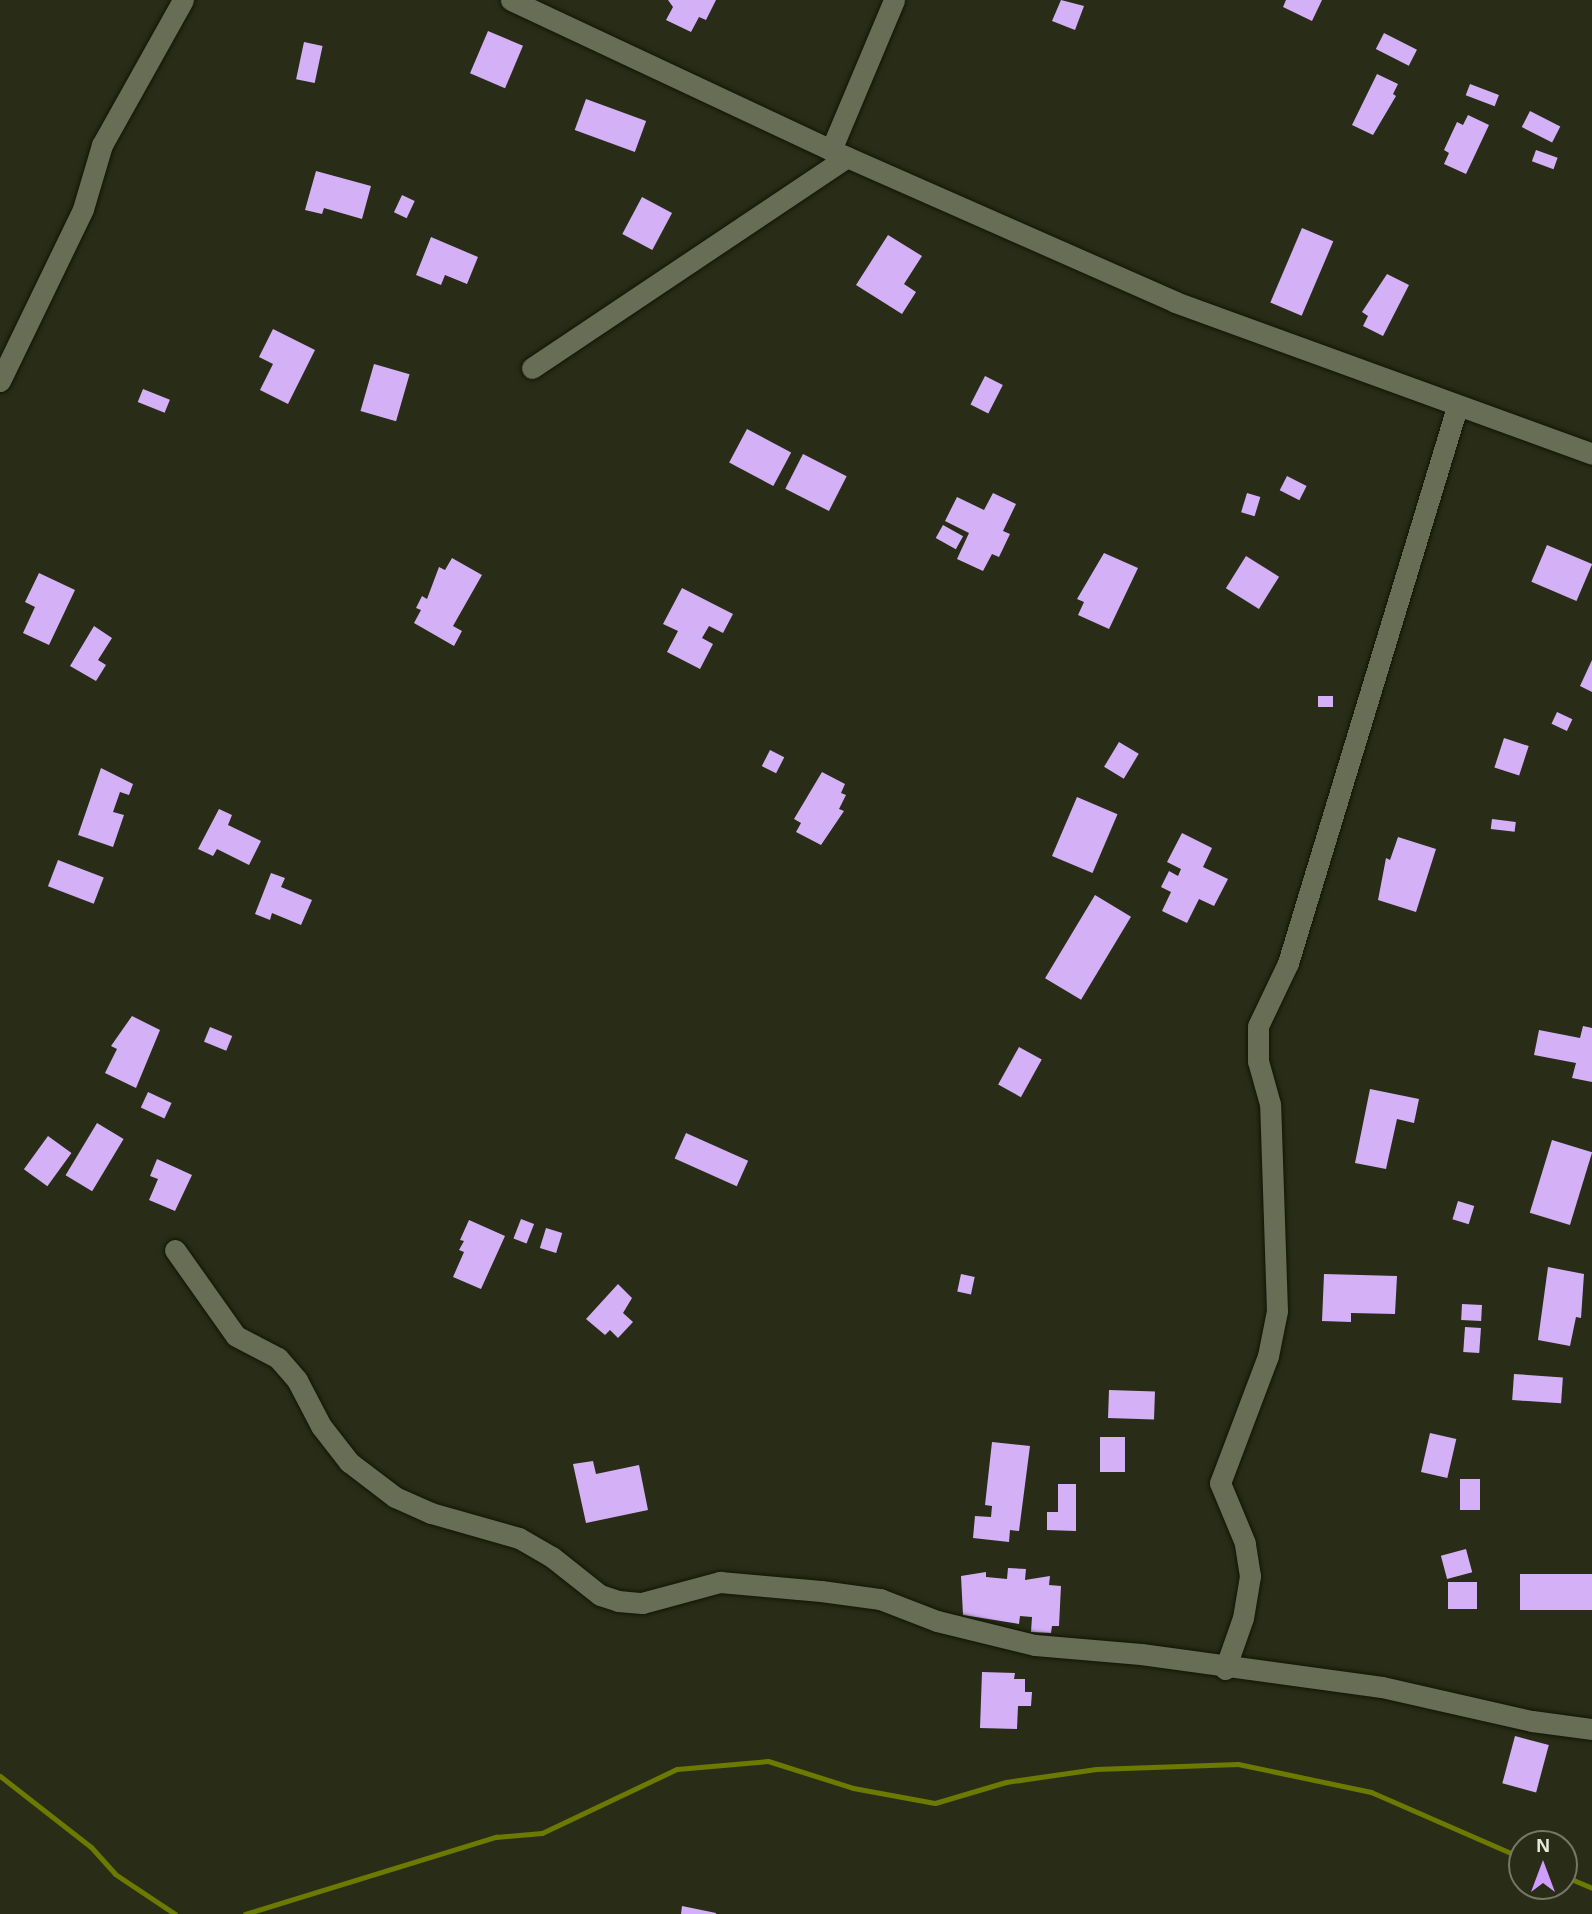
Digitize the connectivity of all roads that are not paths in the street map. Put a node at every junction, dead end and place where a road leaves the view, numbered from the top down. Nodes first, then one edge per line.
1 (183, 0) edge
2 (511, 0) edge
3 (894, 0) edge
4 (839, 154) junction
5 (531, 369) dead end
6 (0, 381) edge
7 (1457, 407) junction
8 (1592, 454) edge
9 (175, 1250) dead end
10 (1226, 1669) junction
11 (1592, 1729) edge

1 - 6 street
2 - 4 street
3 - 4 street
4 - 5 street
4 - 7 street
7 - 8 street
7 - 10 street
9 - 10 street
10 - 11 street

